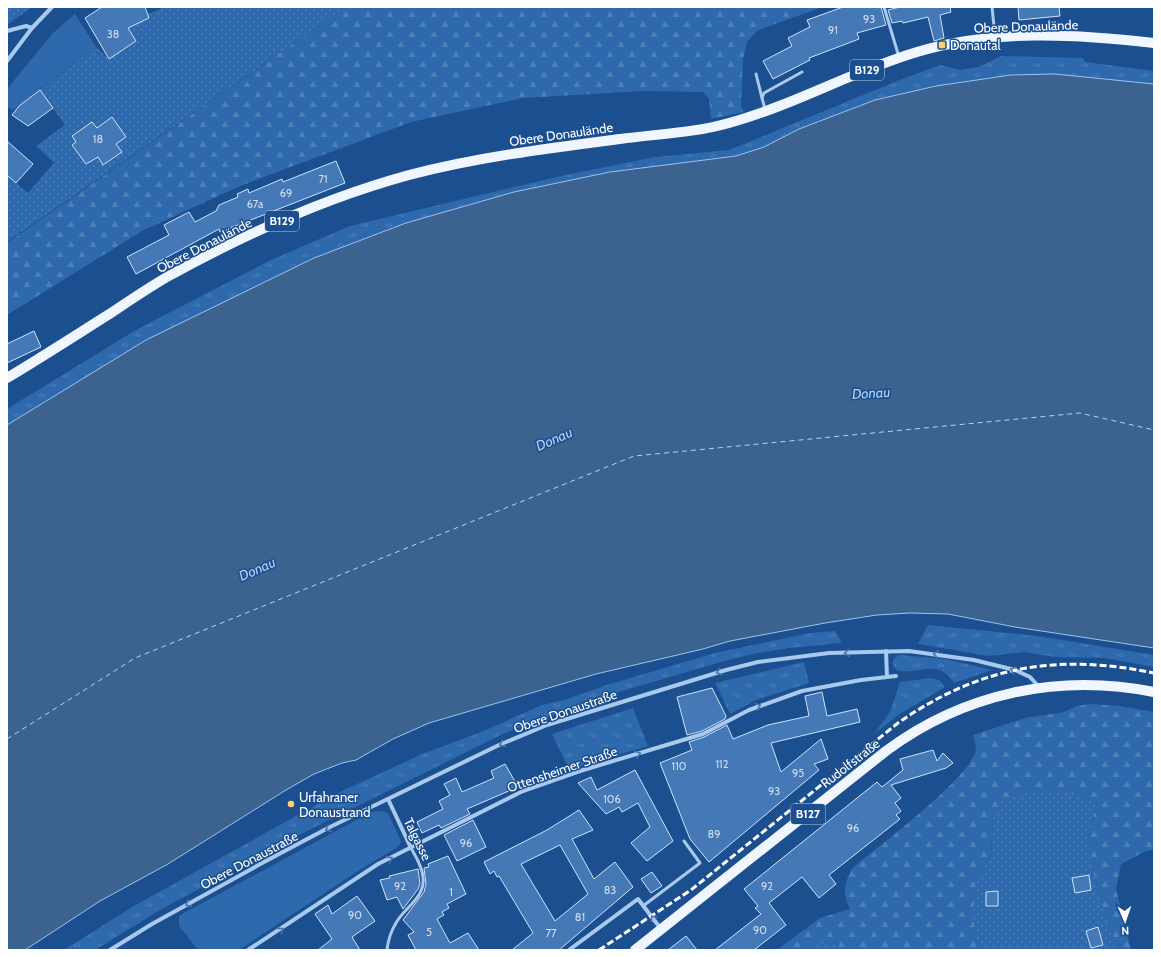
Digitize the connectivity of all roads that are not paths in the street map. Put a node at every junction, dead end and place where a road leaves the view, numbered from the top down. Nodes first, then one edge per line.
1 (52, 7) edge
2 (884, 7) edge
3 (992, 7) edge
4 (32, 28) junction
5 (7, 31) edge
6 (995, 38) junction
7 (1154, 43) edge
8 (899, 58) junction
9 (7, 61) edge
10 (802, 72) dead end
11 (756, 74) dead end
12 (762, 98) junction
13 (766, 111) junction
14 (7, 378) edge
15 (886, 651) junction
16 (896, 676) dead end
17 (887, 677) junction
18 (1039, 687) junction
19 (1154, 692) edge
20 (388, 799) junction
21 (684, 841) dead end
22 (412, 848) junction
23 (643, 906) junction
24 (662, 930) junction
25 (110, 950) edge
26 (248, 950) edge
27 (387, 950) edge
28 (569, 950) edge
29 (635, 950) edge

1 - 4 street
2 - 8 lane
3 - 6 lane
4 - 5 street
4 - 9 street
6 - 7 main road, Obere Donaulände / B129
6 - 8 main road, Obere Donaulände / B129
8 - 13 main road, Obere Donaulände / B129
10 - 12 lane
11 - 12 lane
12 - 13 lane
13 - 14 main road, Obere Donaulände / B129
15 - 17 street
18 -> 15 street, Obere Donaustraße
15 -> 20 street, Obere Donaustraße
16 - 17 street, Ottensheimer Straße
22 -> 17 street, Ottensheimer Straße
18 - 19 main road, B127
18 - 24 main road, Rudolfstraße / B127
20 - 22 street, Talgasse
20 -> 25 street, Obere Donaustraße
21 - 23 lane
26 -> 22 street, Ottensheimer Straße
22 - 27 lane, Talgasse
24 -> 23 street
23 - 28 street
24 - 29 main road, Rudolfstraße / B127

